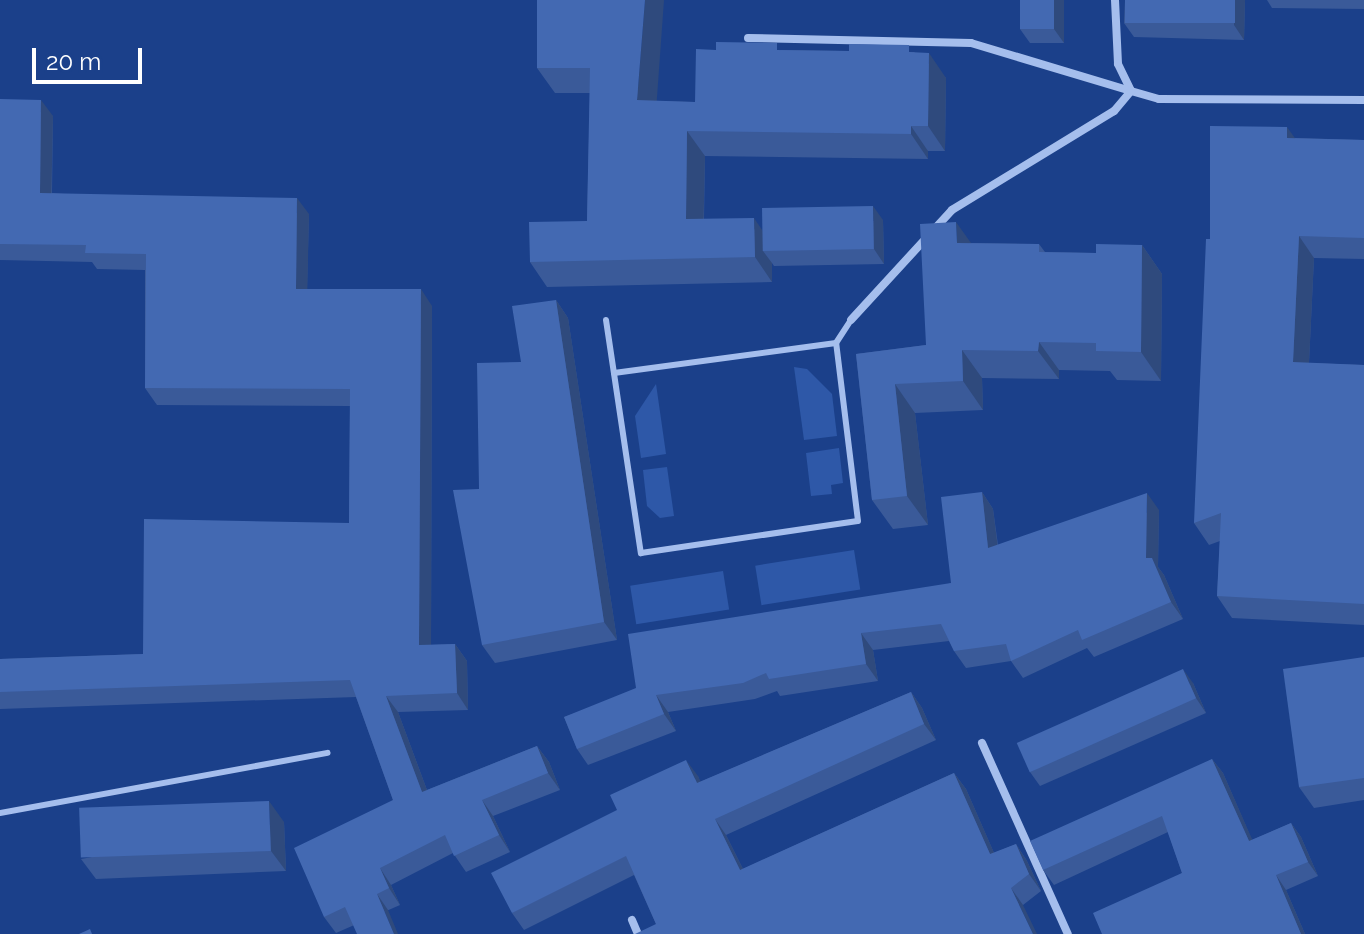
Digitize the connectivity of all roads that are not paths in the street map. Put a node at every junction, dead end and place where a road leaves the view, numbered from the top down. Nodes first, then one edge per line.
1 (1115, 0) edge
2 (748, 38) dead end
3 (1131, 91) junction
4 (1364, 100) edge
5 (606, 320) dead end
6 (851, 320) joint
7 (836, 343) junction
8 (614, 373) junction
9 (982, 743) dead end
10 (328, 753) dead end
11 (0, 813) edge
12 (632, 920) dead end
13 (638, 934) edge
14 (1068, 934) edge

1 - 3 street
2 - 3 street
3 - 4 street
3 - 6 street
5 - 8 lane
6 - 7 lane
7 - 8 lane
7 - 8 lane
9 - 14 street
10 - 11 lane
12 - 13 street

